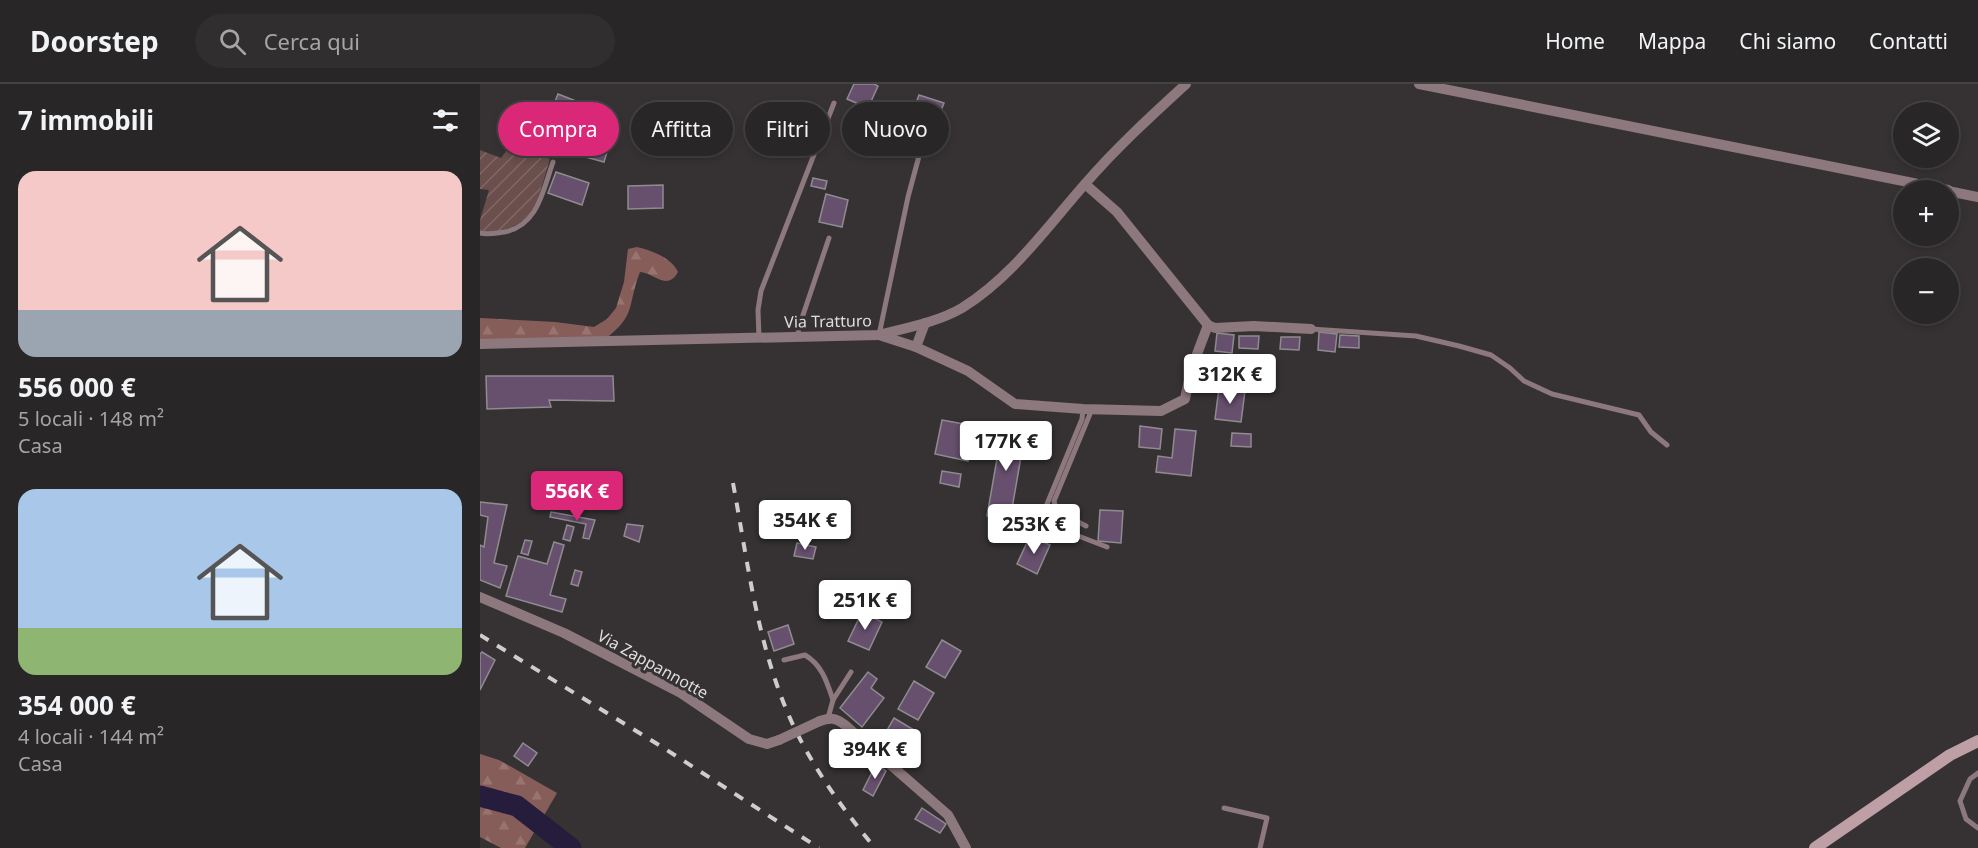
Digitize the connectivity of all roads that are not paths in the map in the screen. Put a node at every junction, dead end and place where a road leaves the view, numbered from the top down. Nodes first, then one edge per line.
1 (1186, 84) edge
2 (1419, 84) edge
3 (834, 103) dead end
4 (919, 156) edge
5 (553, 162) dead end
6 (1894, 180) edge
7 (1085, 184) junction
8 (1959, 193) edge
9 (1978, 196) edge
10 (480, 233) edge
11 (829, 238) dead end
12 (925, 323) junction
13 (1208, 325) junction
14 (1311, 329) joint
15 (879, 335) junction
16 (797, 337) junction
17 (759, 338) junction
18 (480, 344) edge
19 (916, 347) junction
20 (1088, 409) junction
21 (1667, 445) dead end
22 (1057, 511) junction
23 (1086, 526) dead end
24 (1036, 532) dead end
25 (1107, 547) dead end
26 (480, 597) edge
27 (784, 660) dead end
28 (851, 672) dead end
29 (833, 700) junction
30 (824, 719) junction
31 (1978, 741) edge
32 (1978, 773) edge
33 (1224, 808) dead end
34 (1978, 828) edge
35 (966, 848) edge
36 (1260, 848) edge
37 (1815, 848) edge

1 - 7 street, Via Tratturo
2 - 6 street
3 - 17 lane
4 - 15 lane
5 - 10 lane
7 - 12 street, Via Tratturo
7 - 13 street
8 - 9 street
11 - 16 lane
12 - 15 street, Via Tratturo
12 - 19 street
13 - 14 street
13 - 20 street
14 - 21 lane
15 - 16 street, Via Tratturo
15 - 19 street
16 - 17 street, Via Tratturo
17 - 18 street, Via Tratturo
19 - 20 street
20 - 22 lane
20 - 24 lane
22 - 23 lane
22 - 25 lane
26 - 30 street, Via Zappannotte, bridge
27 - 29 lane
28 - 29 lane
29 - 30 lane
30 - 35 street
31 - 37 main road
32 - 34 lane
33 - 36 lane

